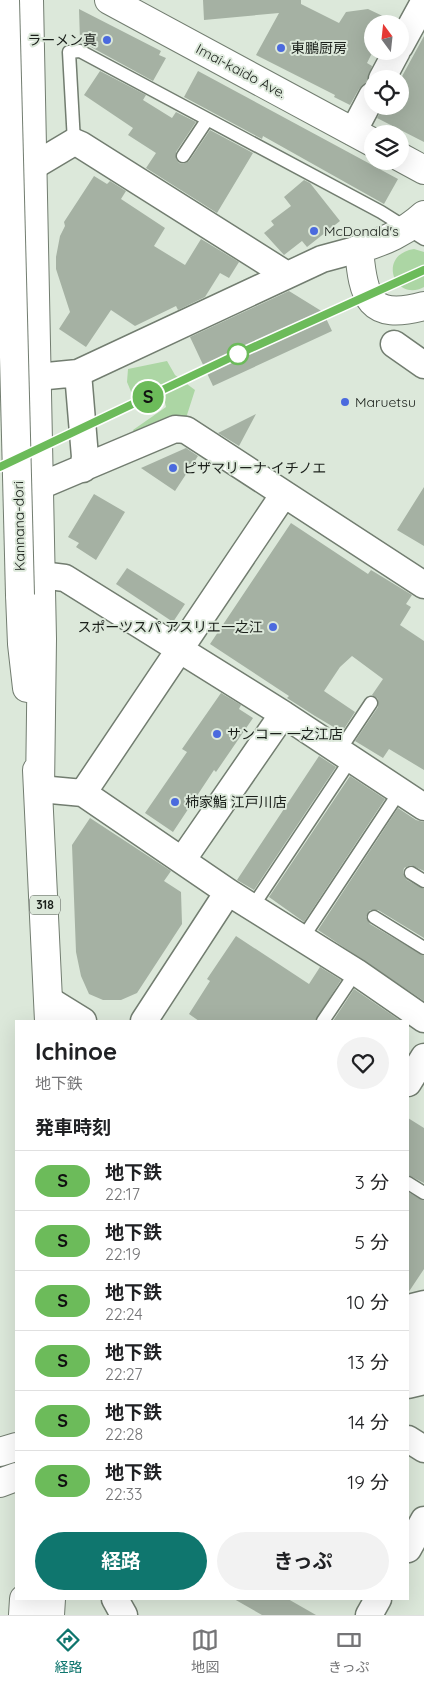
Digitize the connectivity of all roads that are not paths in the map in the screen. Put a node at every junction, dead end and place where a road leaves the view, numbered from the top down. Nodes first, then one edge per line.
1 (5, 0) edge
2 (29, 0) edge
3 (109, 0) edge
4 (424, 2) edge
5 (409, 30) edge
6 (368, 115) edge
7 (207, 120) junction
8 (363, 137) edge
9 (74, 142) junction
10 (183, 156) dead end
11 (409, 162) edge
12 (32, 167) junction
13 (424, 170) edge
14 (419, 228) edge
15 (359, 249) junction
16 (287, 275) junction
17 (424, 306) edge
18 (394, 344) dead end
19 (424, 365) edge
20 (78, 373) junction
21 (37, 377) junction
22 (83, 469) junction
23 (40, 486) junction
24 (284, 494) junction
25 (41, 575) junction
26 (424, 585) edge
27 (178, 648) junction
28 (371, 703) dead end
29 (283, 714) junction
30 (345, 755) junction
31 (40, 788) junction
32 (400, 791) junction
33 (84, 793) junction
34 (424, 807) edge
35 (183, 859) junction
36 (411, 873) dead end
37 (424, 881) edge
38 (228, 892) junction
39 (253, 906) junction
40 (374, 917) dead end
41 (302, 939) junction
42 (424, 948) edge
43 (356, 972) junction
44 (49, 1011) edge
45 (424, 1019) edge
46 (80, 1020) edge
47 (145, 1020) edge
48 (324, 1020) edge
49 (424, 1057) edge
50 (409, 1081) edge
51 (409, 1184) edge
52 (424, 1193) edge
53 (424, 1304) edge
54 (409, 1308) edge
55 (424, 1329) edge
56 (409, 1334) edge
57 (424, 1356) edge
58 (409, 1361) edge
59 (424, 1380) edge
60 (409, 1386) edge
61 (409, 1440) edge
62 (15, 1447) edge
63 (424, 1449) edge
64 (0, 1452) edge
65 (15, 1477) edge
66 (0, 1483) edge
67 (424, 1520) edge
68 (409, 1546) edge
69 (24, 1600) edge
70 (51, 1600) edge
71 (116, 1600) edge
72 (377, 1600) edge
73 (23, 1615) edge
74 (50, 1615) edge
75 (124, 1615) edge
76 (369, 1615) edge

1 - 31 main road, Kannana-dori / 318, bridge
2 - 12 main road
3 - 8 main road, Imai-kaido Ave.
4 - 5 street
6 - 8 street
7 - 9 lane
7 - 10 lane
7 - 14 lane
9 - 12 street
9 - 16 street
11 - 13 main road
12 - 21 main road
14 - 15 main road
15 - 16 street
15 - 17 main road
16 - 20 street
18 - 19 street
20 - 21 street
20 - 22 street
21 - 23 main road
22 - 23 street
22 - 24 street
23 - 25 main road
24 - 26 street
24 - 27 street
25 - 27 street
25 - 31 main road
27 - 29 street
27 - 33 street
28 - 30 lane
29 - 30 street
29 - 35 street
30 - 32 street
30 - 39 lane
31 - 33 street
31 - 44 main road, Kannana-dori / 318
32 - 34 street
32 - 41 lane
33 - 35 street
35 - 38 street
36 - 37 lane
38 - 39 street
38 - 47 street
39 - 41 street
40 - 42 lane
41 - 43 street
43 - 45 street
43 - 48 lane
44 - 46 street
49 - 50 street
51 - 52 lane
53 - 54 street
55 - 56 main road
57 - 58 main road
59 - 60 street
61 - 63 street
62 - 64 main road
65 - 66 main road
67 - 68 street
69 - 73 main road
70 - 74 main road
71 - 75 street
72 - 76 street

